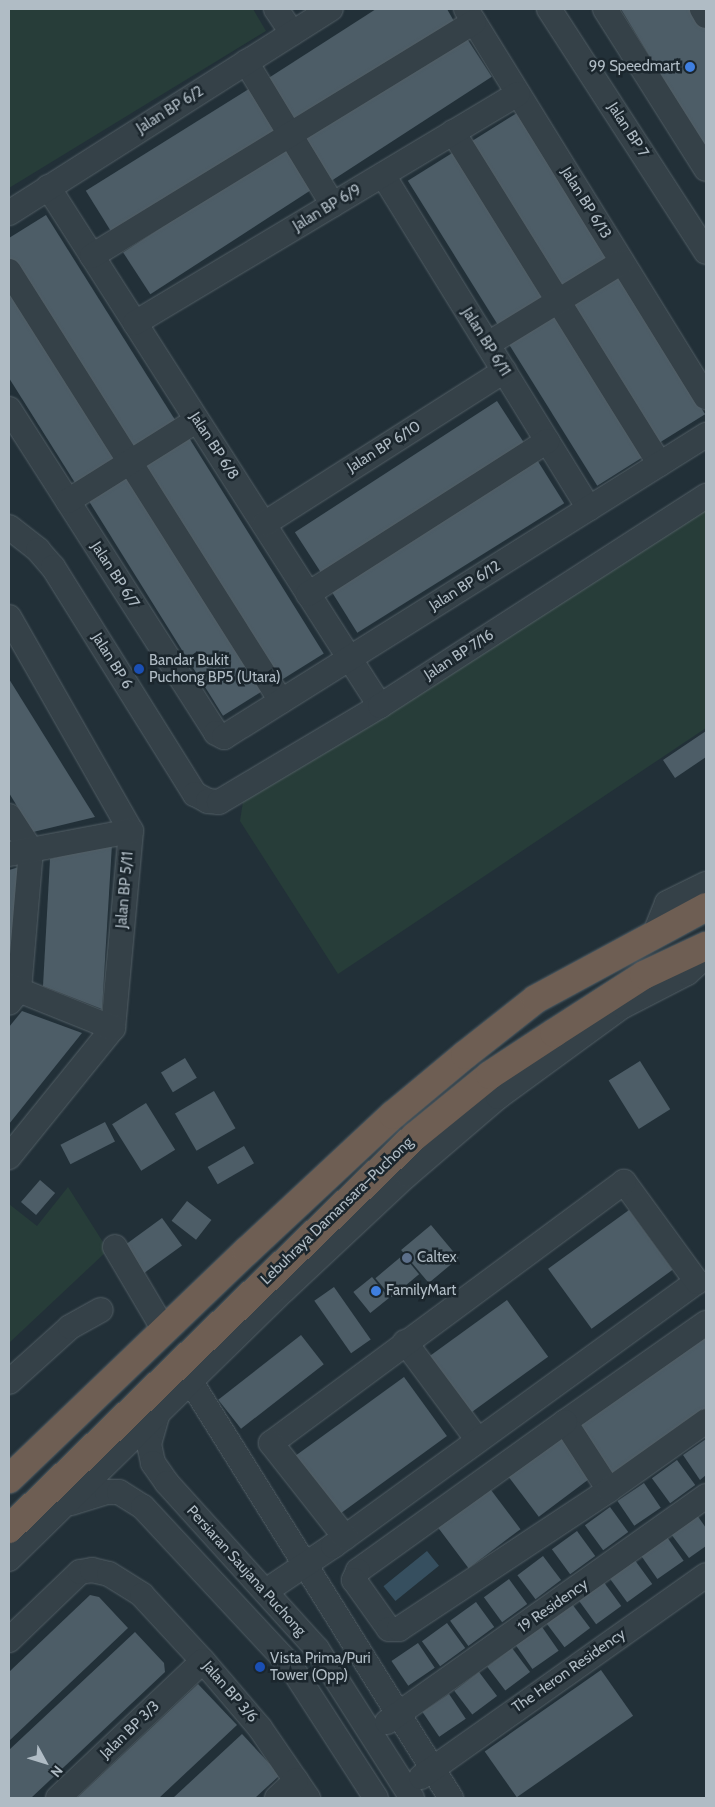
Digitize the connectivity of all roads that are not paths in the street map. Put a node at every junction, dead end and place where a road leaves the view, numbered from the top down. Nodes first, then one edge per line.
1 (276, 9) edge
2 (331, 9) edge
3 (549, 9) edge
4 (606, 9) edge
5 (702, 9) edge
6 (470, 16) edge
7 (706, 16) edge
8 (292, 33) junction
9 (246, 62) junction
10 (518, 94) junction
11 (453, 132) junction
12 (290, 135) junction
13 (706, 169) edge
14 (383, 174) junction
15 (48, 187) junction
16 (333, 205) junction
17 (9, 213) edge
18 (699, 225) edge
19 (706, 252) edge
20 (92, 256) junction
21 (622, 262) junction
22 (9, 271) edge
23 (557, 302) junction
24 (135, 323) junction
25 (488, 344) junction
26 (504, 371) junction
27 (706, 397) edge
28 (9, 409) edge
29 (198, 420) junction
30 (706, 435) edge
31 (547, 441) junction
32 (129, 463) junction
33 (660, 464) junction
34 (706, 496) edge
35 (68, 501) junction
36 (589, 509) junction
37 (264, 524) junction
38 (9, 527) edge
39 (308, 594) junction
40 (9, 619) edge
41 (350, 658) junction
42 (281, 701) junction
43 (380, 706) junction
44 (224, 737) joint
45 (208, 801) joint
46 (9, 816) edge
47 (131, 831) junction
48 (20, 852) edge
49 (706, 884) edge
50 (706, 906) edge
51 (655, 932) junction
52 (706, 946) edge
53 (706, 956) edge
54 (12, 993) edge
55 (113, 1028) junction
56 (9, 1157) edge
57 (115, 1247) dead end
58 (101, 1310) dead end
59 (706, 1323) edge
60 (164, 1330) junction
61 (405, 1342) junction
62 (9, 1382) edge
63 (191, 1382) junction
64 (158, 1416) junction
65 (706, 1421) edge
66 (565, 1422) junction
67 (477, 1439) junction
68 (9, 1479) edge
69 (609, 1490) junction
70 (706, 1496) edge
71 (64, 1506) junction
72 (9, 1529) edge
73 (345, 1537) junction
74 (9, 1559) edge
75 (304, 1564) junction
76 (706, 1575) edge
77 (266, 1590) junction
78 (375, 1610) junction
79 (345, 1630) junction
80 (9, 1640) edge
81 (317, 1649) junction
82 (202, 1661) junction
83 (399, 1715) junction
84 (371, 1733) junction
85 (433, 1769) junction
86 (302, 1789) edge
87 (409, 1793) edge
88 (58, 1798) edge
89 (277, 1798) edge
90 (376, 1798) edge
91 (451, 1798) edge

1 - 8 street
2 - 8 street, Jalan BP 6/2
3 - 18 street, Jalan BP 7
4 - 13 street
5 - 7 street
6 - 10 street, Jalan BP 6/13
6 - 12 street
8 - 9 street, Jalan BP 6/2
9 - 12 street
9 - 15 street, Jalan BP 6/2
10 - 11 street, Jalan BP 6/9
10 - 21 street, Jalan BP 6/13
11 - 14 street, Jalan BP 6/9
11 - 23 street
12 - 16 street
12 - 20 street
14 - 16 street, Jalan BP 6/9
14 - 25 street, Jalan BP 6/11
15 - 17 street, Jalan BP 6/2
15 - 20 street, Jalan BP 6/8
16 - 24 street, Jalan BP 6/9
18 - 19 street, Jalan BP 7
20 - 24 street, Jalan BP 6/8
21 - 23 street
21 - 27 street, Jalan BP 6/13
22 - 32 street
23 - 25 street
23 - 33 street
24 - 29 street, Jalan BP 6/8
25 - 26 street, Jalan BP 6/11
26 - 31 street, Jalan BP 6/11
26 - 37 street, Jalan BP 6/10
28 - 35 street, Jalan BP 6/7
29 - 32 street
29 - 37 street, Jalan BP 6/8
30 - 33 street, Jalan BP 6/12
31 - 36 street, Jalan BP 6/11
31 - 39 street
32 - 35 street
32 - 42 street
33 - 36 street, Jalan BP 6/12
34 - 43 street, Jalan BP 7/16
35 - 44 street, Jalan BP 6/7
36 - 41 street, Jalan BP 6/12
37 - 39 street, Jalan BP 6/8
38 - 45 street, Jalan BP 6
39 - 41 street, Jalan BP 6/8
40 - 47 street, Jalan BP 5/11
41 - 42 street, Jalan BP 6/12
41 - 43 street, Jalan BP 6/8
42 - 44 street, Jalan BP 6/12
43 - 45 street, Jalan BP 7/16
46 - 48 street
47 - 48 street
47 - 55 street, Jalan BP 5/11
48 - 54 street
49 - 51 street
50 - 51 highway, Lebuhraya Damansara–Puchong
51 - 60 highway, Lebuhraya Damansara–Puchong
52 - 72 highway, Lebuhraya Damansara–Puchong
53 - 63 street
54 - 55 street
55 - 56 street
57 - 60 street
58 - 62 street
59 - 66 street
60 - 68 highway, Lebuhraya Damansara–Puchong
61 - 67 street
61 - 67 street
61 - 73 street
63 - 64 street
63 - 75 street
64 - 71 street
64 - 77 street, Persiaran Saujana Puchong
65 - 69 street
66 - 69 street
66 - 78 street
67 - 73 street
69 - 78 street
70 - 83 street, 19 Residency
71 - 74 street
71 - 90 street, Persiaran Saujana Puchong
73 - 75 street
75 - 77 street
75 - 79 street
76 - 85 street, The Heron Residency
77 - 81 street, Persiaran Saujana Puchong
78 - 79 street
79 - 81 street
79 - 83 street
80 - 82 street, Jalan BP 3/6
81 - 84 street, Persiaran Saujana Puchong
82 - 86 street, Jalan BP 3/6
82 - 88 street, Jalan BP 3/3
83 - 84 street, 19 Residency
83 - 85 street
84 - 87 street, Persiaran Saujana Puchong
85 - 87 street, The Heron Residency
85 - 91 street
86 - 89 street

